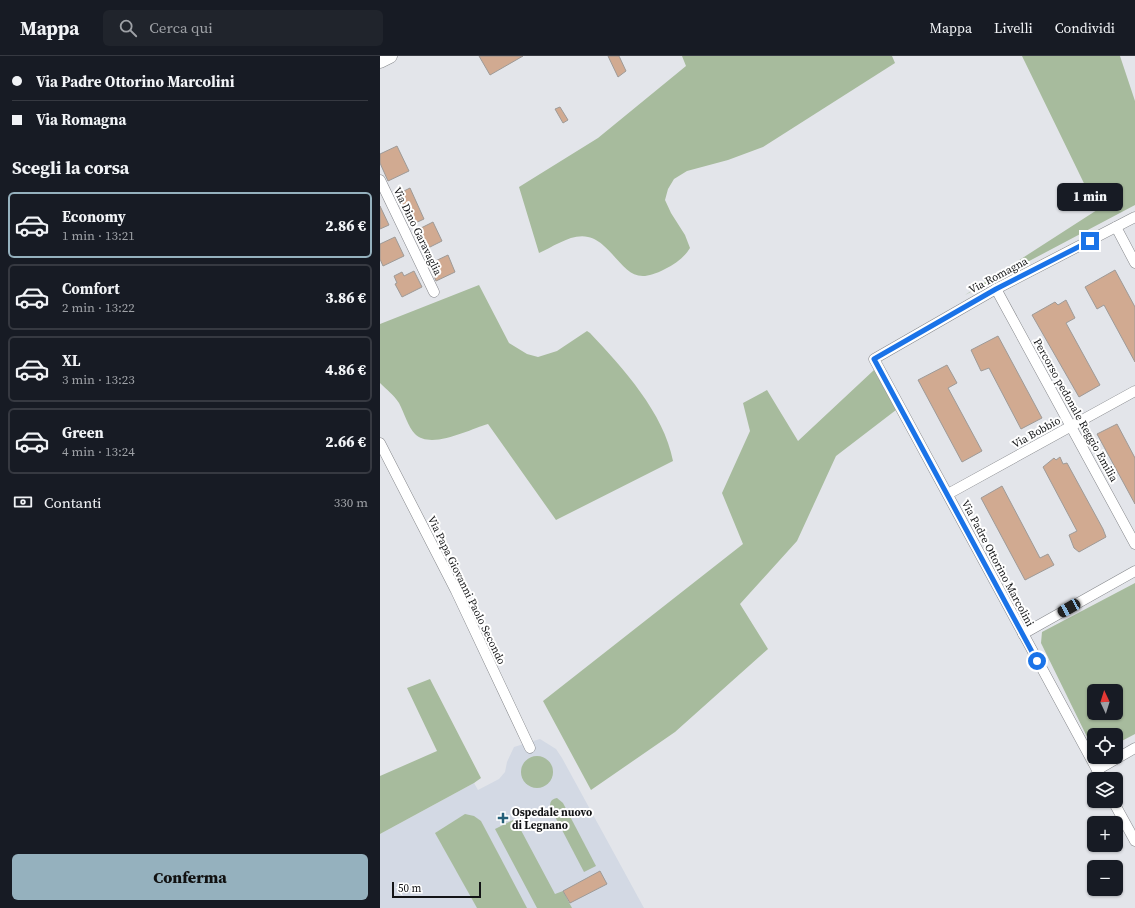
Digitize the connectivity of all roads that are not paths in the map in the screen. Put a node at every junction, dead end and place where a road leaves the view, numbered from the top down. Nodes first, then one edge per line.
1 (390, 56) edge
2 (380, 61) edge
3 (380, 180) edge
4 (1135, 217) edge
5 (1116, 227) junction
6 (1135, 263) edge
7 (996, 289) junction
8 (434, 292) dead end
9 (874, 359) joint
10 (1135, 391) edge
11 (1072, 426) junction
12 (380, 443) edge
13 (948, 494) junction
14 (1135, 544) edge
15 (1135, 571) edge
16 (1022, 634) junction
17 (530, 748) dead end
18 (1135, 748) edge
19 (1097, 770) joint
20 (1117, 808) edge
21 (1135, 841) edge

1 - 2 street
3 - 8 street, Via Dino Garavaglia
4 - 5 street, Via Romagna
5 - 6 street
5 - 7 street, Via Romagna
7 - 9 street, Via Romagna
7 - 11 street, Percorso pedonale Reggio Emilia
9 - 13 street, Via Padre Ottorino Marcolini
10 - 11 street, Via Bobbio
11 - 13 street, Via Bobbio
11 - 14 street, Percorso pedonale Reggio Emilia
12 - 17 street, Via Papa Giovanni Paolo Secondo
13 - 16 street, Via Padre Ottorino Marcolini
15 - 16 street
16 - 19 street, Via Padre Ottorino Marcolini
18 - 19 street
20 - 21 street

